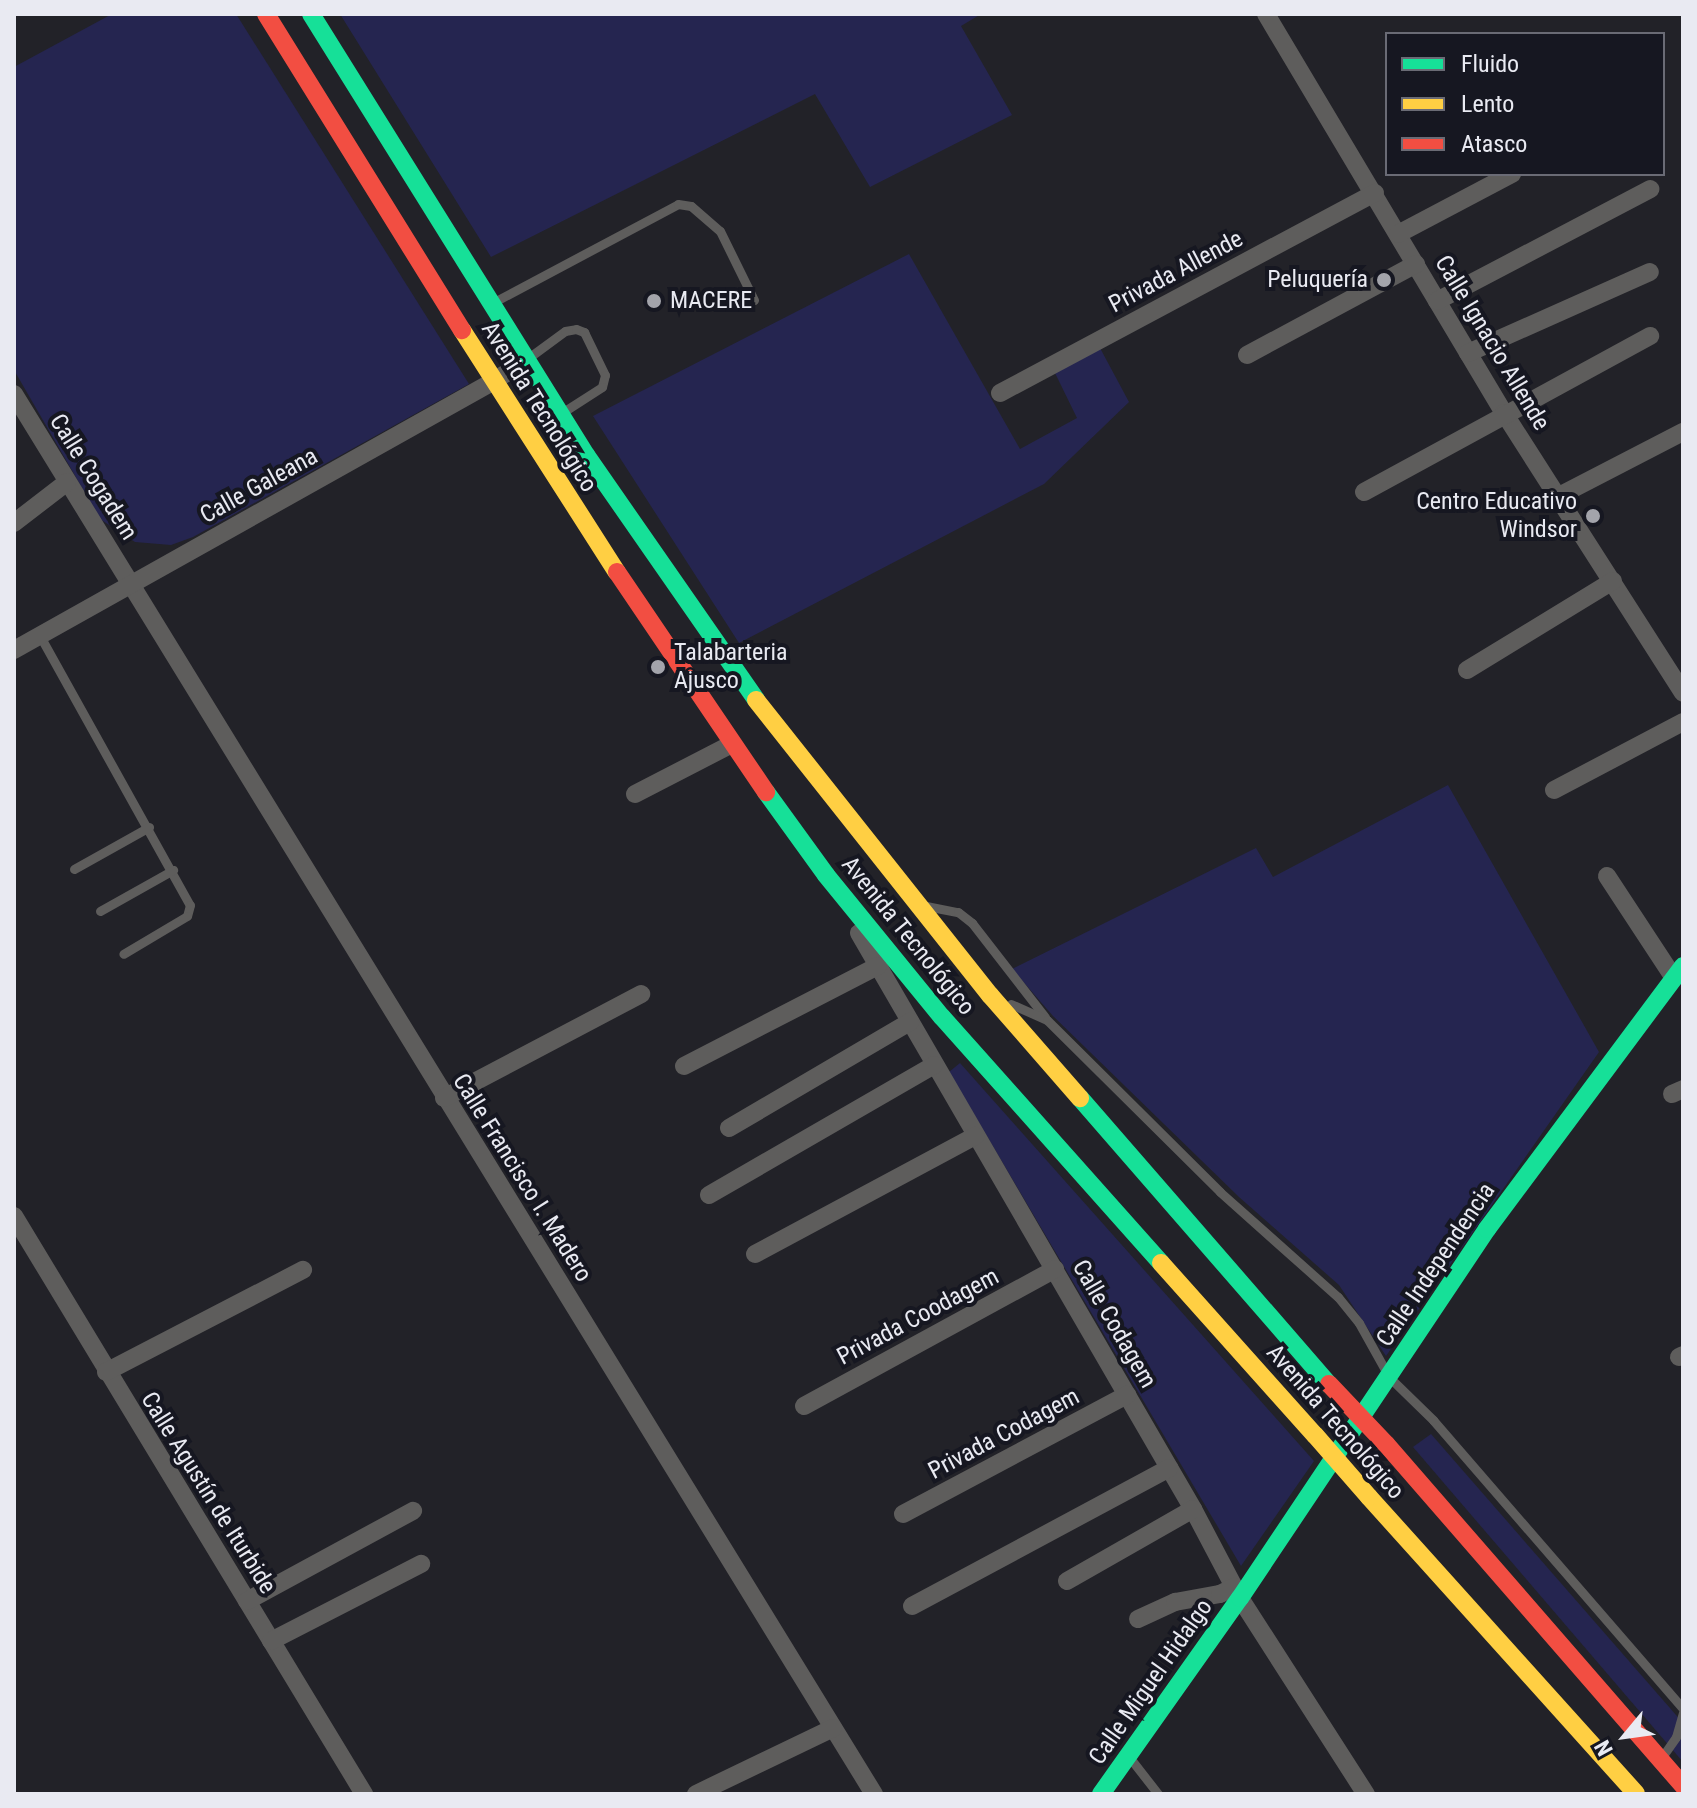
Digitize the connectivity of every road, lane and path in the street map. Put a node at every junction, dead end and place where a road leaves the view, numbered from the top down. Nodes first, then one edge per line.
1 (266, 14) edge
2 (311, 14) edge
3 (1266, 14) edge
4 (1508, 176) edge
5 (1650, 189) dead end
6 (1375, 193) junction
7 (1398, 234) junction
8 (1416, 264) junction
9 (1650, 272) dead end
10 (754, 300) dead end
11 (1437, 301) junction
12 (491, 304) junction
13 (1650, 336) dead end
14 (1468, 353) junction
15 (1247, 355) dead end
16 (526, 360) junction
17 (494, 381) junction
18 (1000, 393) dead end
19 (14, 394) edge
20 (560, 413) junction
21 (1504, 413) junction
22 (1683, 432) edge
23 (67, 482) junction
24 (1364, 492) dead end
25 (1557, 497) junction
26 (14, 523) edge
27 (1613, 581) junction
28 (134, 584) junction
29 (40, 636) junction
30 (14, 650) edge
31 (1467, 670) dead end
32 (1683, 693) edge
33 (1683, 722) edge
34 (732, 744) junction
35 (1554, 790) dead end
36 (635, 794) dead end
37 (149, 827) junction
38 (74, 869) dead end
39 (173, 870) junction
40 (826, 875) junction
41 (1607, 876) dead end
42 (918, 906) junction
43 (100, 911) dead end
44 (123, 954) dead end
45 (878, 966) junction
46 (1678, 972) edge
47 (641, 994) dead end
48 (990, 995) junction
49 (1047, 1020) junction
50 (910, 1022) junction
51 (934, 1065) junction
52 (684, 1066) dead end
53 (444, 1098) junction
54 (729, 1128) dead end
55 (975, 1136) junction
56 (709, 1195) dead end
57 (14, 1216) edge
58 (755, 1254) dead end
59 (1055, 1269) junction
60 (303, 1270) dead end
61 (106, 1372) junction
62 (1389, 1377) junction
63 (1127, 1395) junction
64 (804, 1406) dead end
65 (1169, 1468) junction
66 (1193, 1509) junction
67 (413, 1511) dead end
68 (903, 1514) dead end
69 (421, 1564) dead end
70 (1067, 1581) dead end
71 (1237, 1592) junction
72 (247, 1601) junction
73 (912, 1606) dead end
74 (1138, 1619) dead end
75 (271, 1641) junction
76 (1683, 1711) edge
77 (833, 1728) junction
78 (1128, 1755) junction
79 (1660, 1760) junction
80 (1683, 1786) edge
81 (364, 1794) edge
82 (696, 1794) edge
83 (874, 1794) edge
84 (1101, 1794) edge
85 (1158, 1794) edge
86 (1366, 1794) edge
87 (1636, 1794) edge

1 - 17 main road, Avenida Tecnológico
2 - 12 main road, Avenida Tecnológico
3 - 6 street, Calle Ignacio Allende
4 - 7 street
5 - 11 street
6 - 7 street, Calle Ignacio Allende
6 - 18 street, Privada Allende
7 - 8 street, Calle Ignacio Allende
8 - 11 street, Calle Ignacio Allende
8 - 15 street
9 - 14 street
10 - 12 lane
11 - 14 street, Calle Ignacio Allende
12 - 16 main road, Avenida Tecnológico
13 - 21 street
14 - 21 street, Calle Ignacio Allende
16 - 17 street, Calle Galeana
16 - 20 main road, Avenida Tecnológico
16 - 20 lane
17 - 28 street, Calle Galeana
17 - 34 main road, Avenida Tecnológico
19 - 23 street, Calle Cogadem
20 - 42 main road, Avenida Tecnológico
21 - 24 street
21 - 25 street, Calle Ignacio Allende
22 - 25 street
23 - 26 street
23 - 28 street, Calle Cogadem
25 - 27 street, Calle Ignacio Allende
27 - 31 street
27 - 32 street, Calle Ignacio Allende
28 - 29 street, Calle Galeana
28 - 53 street, Calle Francisco I. Madero
29 - 30 street, Calle Galeana
29 - 37 lane
33 - 35 street
34 - 36 street
34 - 40 main road, Avenida Tecnológico
37 - 38 lane
37 - 39 lane
39 - 43 lane
39 - 44 lane
40 - 45 street, Calle Codagem
40 - 87 main road, Avenida Tecnológico, bridge
41 - 46 street
42 - 48 main road, Avenida Tecnológico
42 - 49 lane
45 - 50 street, Calle Codagem
45 - 52 street
46 - 62 main road, Calle Independencia
47 - 53 street
48 - 49 lane
48 - 79 main road, Avenida Tecnológico, bridge
49 - 62 lane
50 - 51 street, Calle Codagem
50 - 54 street
51 - 55 street, Calle Codagem
51 - 56 street
53 - 77 street, Calle Francisco I. Madero
55 - 58 street
55 - 59 street, Calle Codagem
57 - 61 street, Calle Agustín de Iturbide
59 - 63 street, Calle Codagem
59 - 64 street, Privada Coodagem
60 - 61 street
61 - 72 street, Calle Agustín de Iturbide
62 - 71 main road, Calle Independencia
62 - 76 lane
63 - 65 street, Calle Codagem
63 - 68 street, Privada Codagem
65 - 66 street, Calle Codagem
65 - 73 street
66 - 70 street
66 - 71 street, Calle Codagem
67 - 72 street
69 - 75 street
71 - 74 street
71 - 78 main road, Calle Miguel Hidalgo
71 - 86 street, Calle Codagem
72 - 75 street, Calle Agustín de Iturbide
75 - 81 street, Calle Agustín de Iturbide
76 - 79 lane
77 - 82 street
77 - 83 street, Calle Francisco I. Madero
78 - 84 main road, Calle Miguel Hidalgo
78 - 85 lane
79 - 80 main road, Avenida Tecnológico

